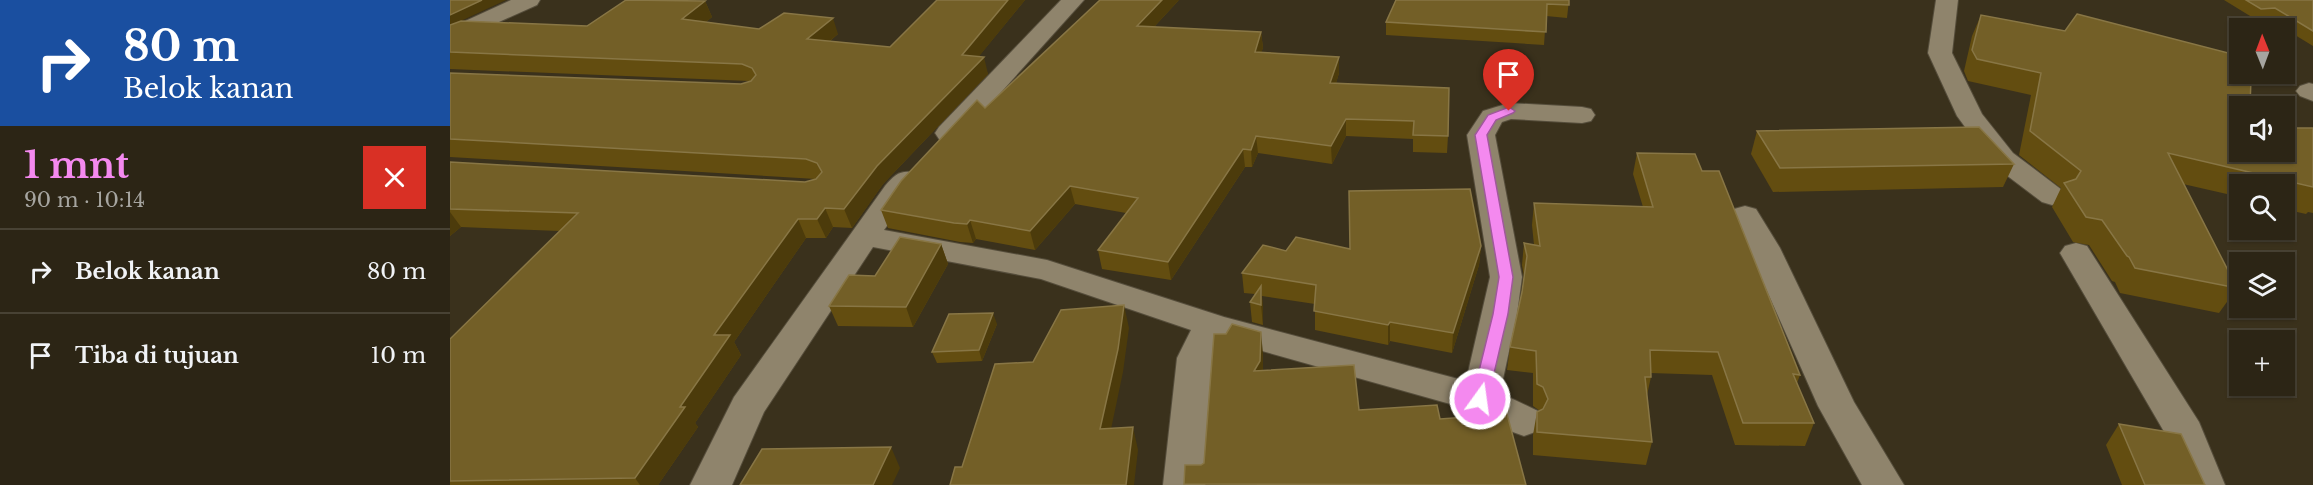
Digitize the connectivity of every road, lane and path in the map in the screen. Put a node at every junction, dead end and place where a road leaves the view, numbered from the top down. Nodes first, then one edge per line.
1 (477, 0) edge
2 (1073, 0) edge
3 (1947, 0) edge
4 (524, 3) edge
5 (450, 37) edge
6 (1582, 115) dead end
7 (2052, 196) dead end
8 (1745, 214) dead end
9 (864, 236) junction
10 (2076, 253) dead end
11 (1215, 326) junction
12 (1480, 399) junction
13 (1524, 421) dead end
14 (711, 485) edge
15 (1184, 485) edge
16 (1883, 485) edge
17 (2204, 485) edge

1 - 4 street
2 - 9 street
3 - 7 street
4 - 5 street
6 - 12 street
8 - 16 street
9 - 11 street
9 - 14 street
10 - 17 street
11 - 12 street
11 - 15 street
12 - 13 street

